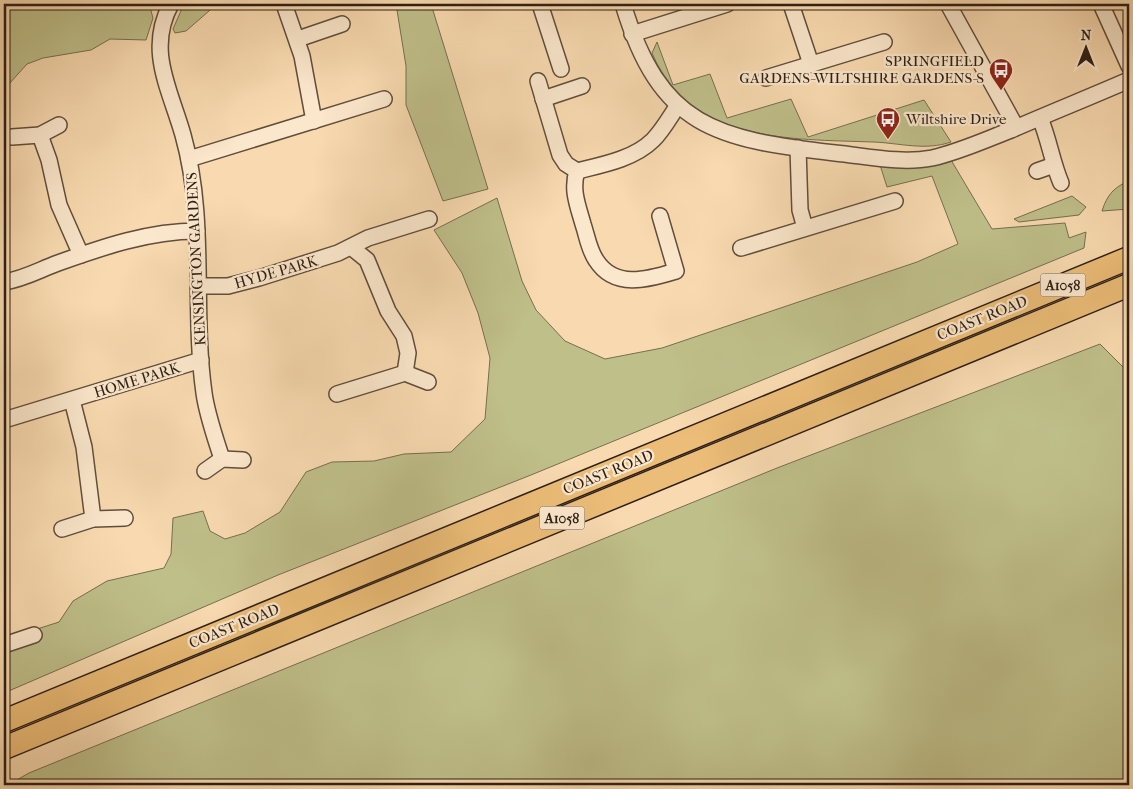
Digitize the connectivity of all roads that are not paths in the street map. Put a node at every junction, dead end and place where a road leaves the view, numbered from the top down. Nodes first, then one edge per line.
1 (171, 4) edge
2 (284, 4) edge
3 (540, 4) edge
4 (623, 4) edge
5 (727, 4) edge
6 (790, 4) edge
7 (948, 4) edge
8 (1101, 4) edge
9 (342, 24) dead end
10 (632, 34) junction
11 (298, 39) junction
12 (884, 42) dead end
13 (810, 64) junction
14 (1129, 66) edge
15 (561, 69) dead end
16 (766, 78) dead end
17 (1129, 80) edge
18 (538, 82) dead end
19 (582, 86) dead end
20 (384, 99) dead end
21 (543, 99) junction
22 (678, 106) junction
23 (1040, 118) junction
24 (314, 121) junction
25 (59, 125) dead end
26 (1016, 127) junction
27 (40, 135) junction
28 (12, 137) dead end
29 (798, 148) junction
30 (189, 159) junction
31 (1054, 165) junction
32 (577, 171) junction
33 (1037, 171) dead end
34 (1061, 183) dead end
35 (894, 201) dead end
36 (660, 216) dead end
37 (429, 219) dead end
38 (805, 228) junction
39 (197, 230) junction
40 (350, 247) junction
41 (741, 248) dead end
42 (1129, 249) edge
43 (81, 255) junction
44 (1129, 258) edge
45 (4, 282) edge
46 (200, 286) junction
47 (1126, 286) edge
48 (996, 312) junction
49 (201, 360) junction
50 (405, 373) junction
51 (428, 382) dead end
52 (337, 394) dead end
53 (72, 400) junction
54 (4, 420) edge
55 (222, 459) junction
56 (243, 460) dead end
57 (205, 471) dead end
58 (125, 518) dead end
59 (93, 519) junction
60 (62, 529) dead end
61 (34, 635) dead end
62 (4, 644) edge
63 (4, 721) edge
64 (4, 748) edge

1 - 30 street, KENSINGTON GARDENS
2 - 11 street
3 - 15 street
4 - 10 street
5 - 10 street
6 - 13 street
7 - 26 street
8 - 14 street
9 - 11 street
10 - 22 street
11 - 24 street
12 - 13 street
13 - 16 street
17 - 23 street
18 - 21 street
19 - 21 street
20 - 24 street
21 - 32 street
22 - 29 street
22 - 32 street
23 - 26 street
23 - 31 street
24 - 30 street
25 - 27 street
26 - 29 street
27 - 28 street
27 - 43 street
29 - 38 street
30 - 39 street, KENSINGTON GARDENS
31 - 33 street
31 - 34 street
32 - 36 street
35 - 38 street
37 - 40 street, HYDE PARK
38 - 41 street
39 - 43 street
39 - 46 street, KENSINGTON GARDENS
40 - 46 street, HYDE PARK
40 - 50 street
42 - 48 highway
43 - 45 street
44 - 48 highway, COAST ROAD / A1058
46 - 49 street, KENSINGTON GARDENS
47 - 64 highway, COAST ROAD / A1058
48 - 63 highway, COAST ROAD / A1058
49 - 53 street, HOME PARK
49 - 55 street, KENSINGTON GARDENS
50 - 51 street
50 - 52 street
53 - 54 street, HOME PARK
53 - 59 street
55 - 56 street
55 - 57 street
58 - 59 street
59 - 60 street
61 - 62 street

